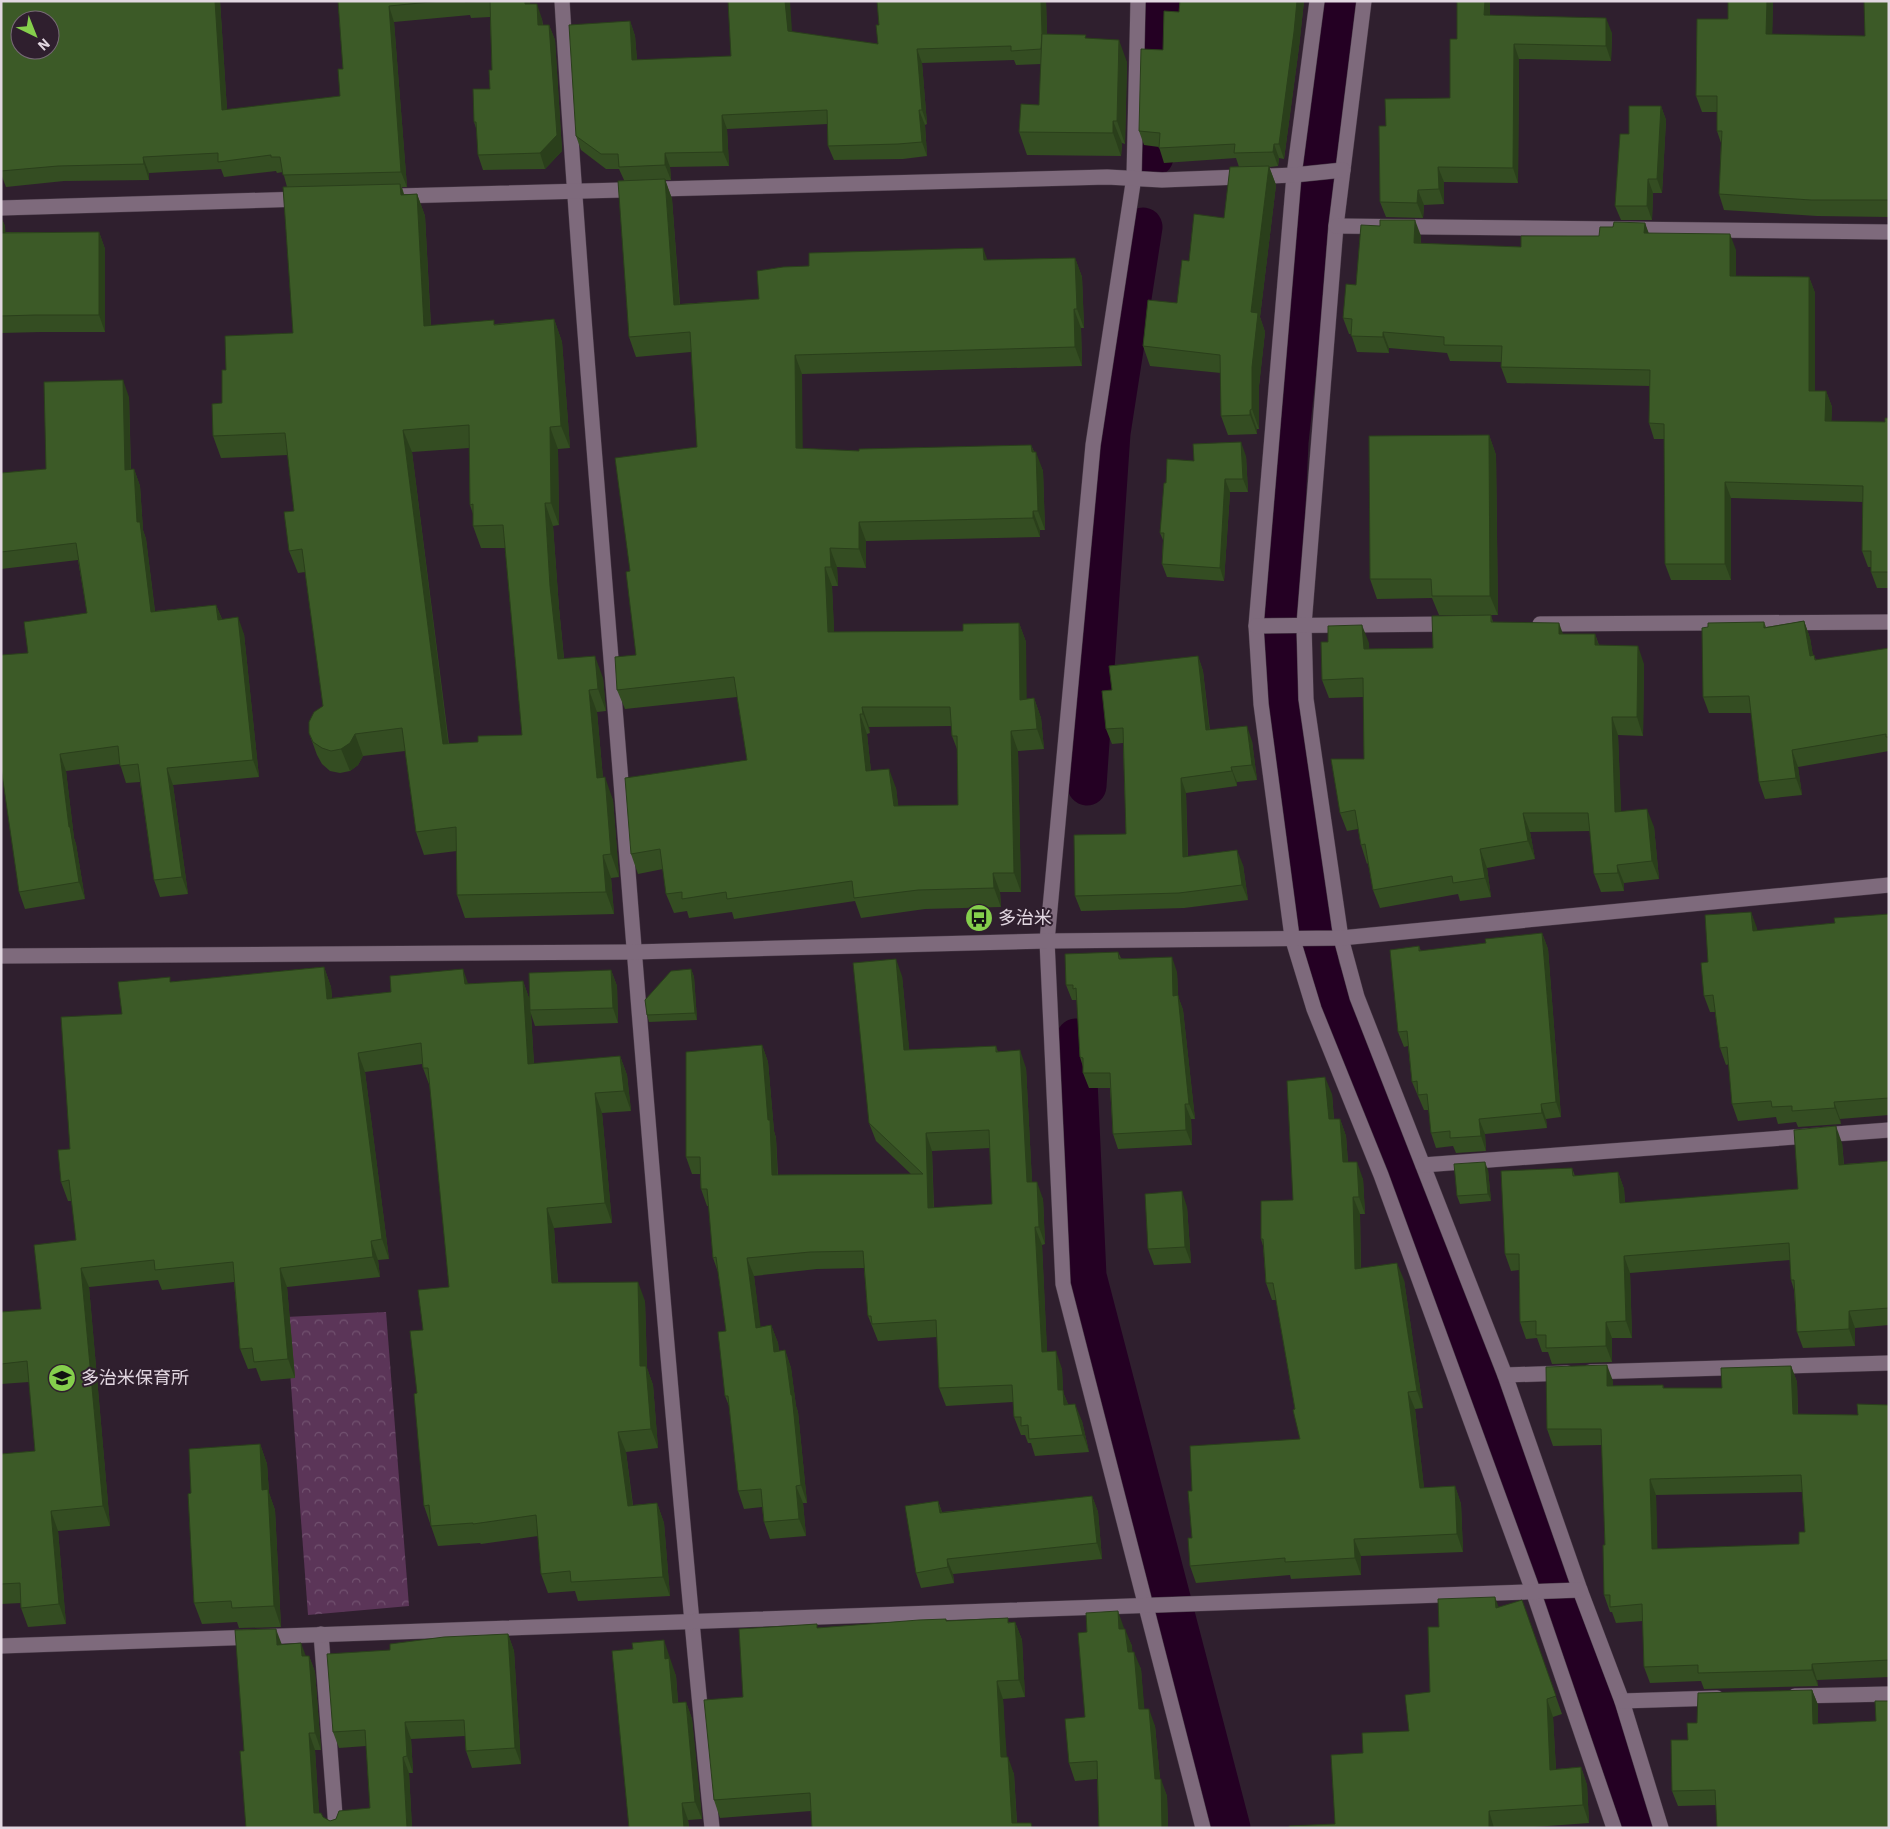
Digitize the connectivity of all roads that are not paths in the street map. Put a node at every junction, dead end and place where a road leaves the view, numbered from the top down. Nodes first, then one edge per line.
1 (562, 1) edge
2 (1138, 1) edge
3 (1317, 1) edge
4 (1364, 1) edge
5 (1337, 171) junction
6 (1301, 174) junction
7 (1134, 177) junction
8 (574, 191) junction
9 (386, 196) edge
10 (317, 198) edge
11 (1, 208) edge
12 (1336, 226) junction
13 (1889, 232) edge
14 (1889, 622) edge
15 (1463, 624) edge
16 (1522, 624) edge
17 (1298, 625) junction
18 (1263, 626) junction
19 (1889, 885) edge
20 (1298, 938) junction
21 (1334, 938) junction
22 (1047, 941) junction
23 (634, 952) junction
24 (1, 956) edge
25 (1889, 1130) edge
26 (1423, 1165) junction
27 (1889, 1363) edge
28 (1505, 1375) junction
29 (1574, 1590) junction
30 (1538, 1591) junction
31 (1147, 1605) junction
32 (691, 1622) junction
33 (321, 1634) junction
34 (1, 1646) edge
35 (1889, 1694) edge
36 (1780, 1697) edge
37 (1731, 1698) edge
38 (1622, 1701) junction
39 (336, 1828) edge
40 (712, 1828) edge
41 (1203, 1828) edge
42 (1614, 1828) edge
43 (1661, 1828) edge

1 - 8 street
2 - 7 street
3 - 6 street
4 - 5 street
5 - 6 street
5 - 12 street
6 - 7 street
6 - 18 street
7 - 8 street
7 - 22 street
8 - 9 street
8 - 23 street
10 - 11 street
12 - 13 street
12 - 17 street
14 - 16 street
15 - 17 street
17 - 18 street
17 - 21 street
18 - 20 street
19 - 21 street
20 - 21 street
20 - 22 street
20 - 30 street
21 - 26 street
22 - 23 street
22 - 31 street
23 - 24 street
23 - 32 street
25 - 26 street
26 - 28 street
27 - 28 street
28 - 29 street
29 - 30 street
29 - 38 street
30 - 31 street
30 - 42 street
31 - 32 street
31 - 41 street
32 - 33 street
32 - 40 street
33 - 34 street
33 - 39 street
35 - 36 street
37 - 38 street
38 - 43 street

